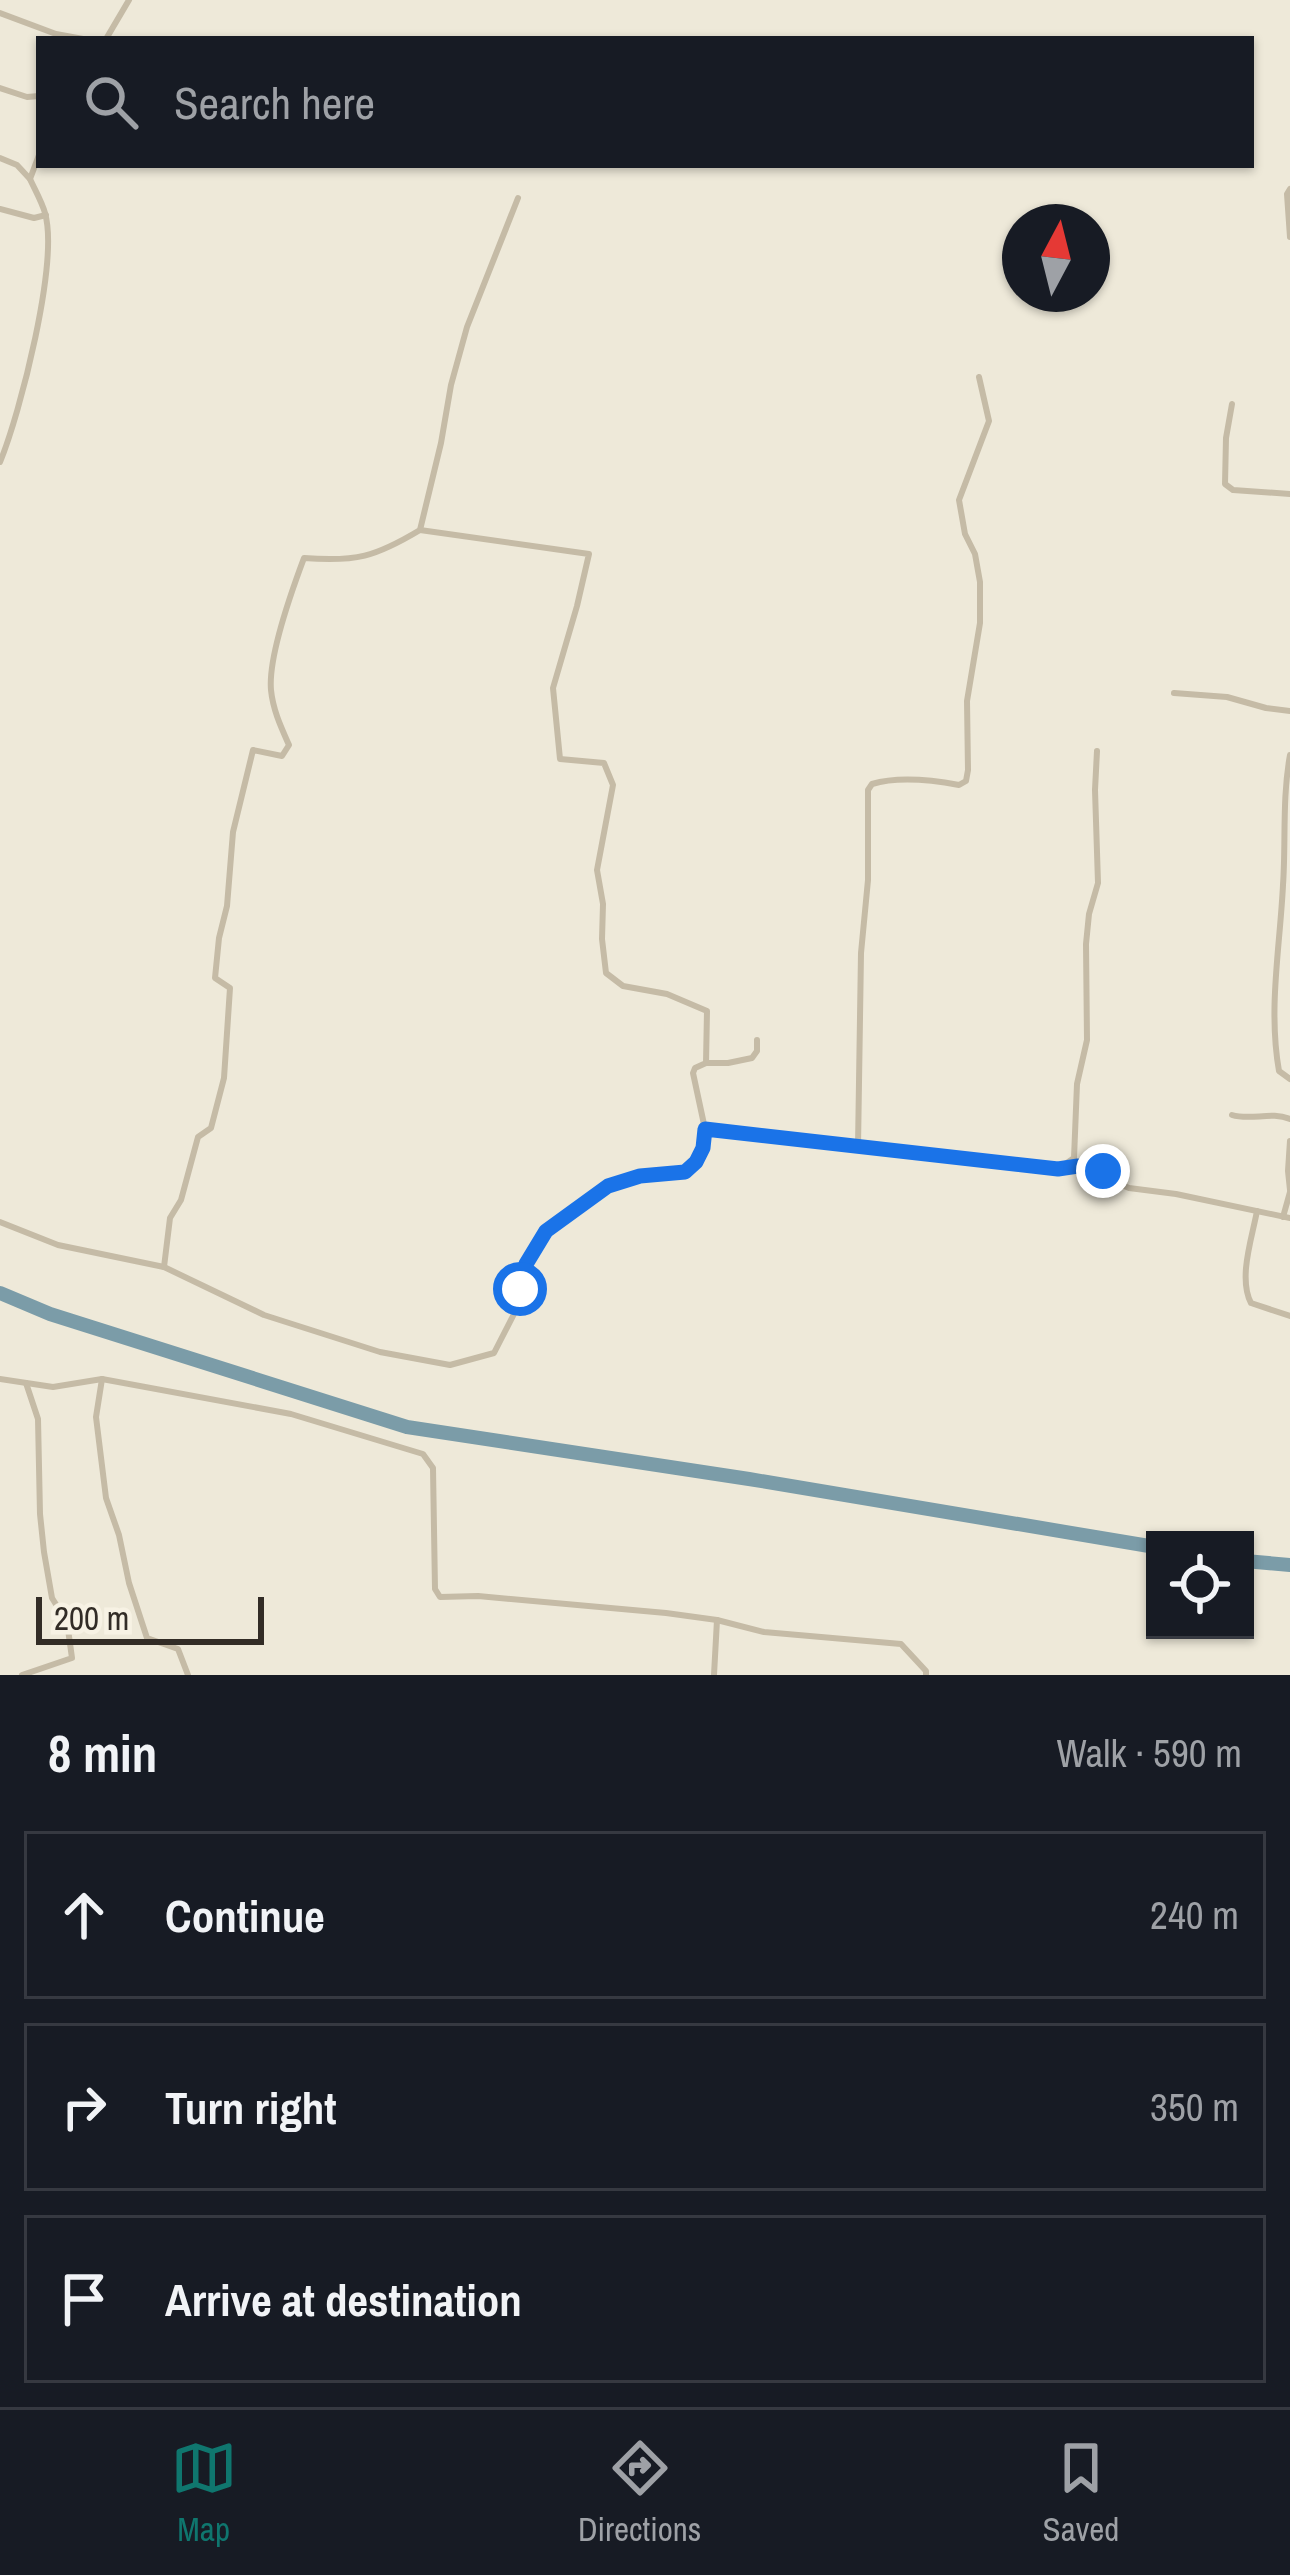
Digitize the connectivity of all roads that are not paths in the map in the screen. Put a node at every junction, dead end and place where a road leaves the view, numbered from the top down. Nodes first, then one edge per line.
1 (129, 0) edge
2 (0, 13) edge
3 (67, 36) edge
4 (108, 36) edge
5 (0, 88) edge
6 (36, 96) edge
7 (0, 158) edge
8 (36, 163) edge
9 (30, 179) junction
10 (1290, 189) edge
11 (518, 198) dead end
12 (0, 209) edge
13 (46, 215) junction
14 (1290, 237) edge
15 (980, 377) dead end
16 (1232, 404) dead end
17 (0, 437) edge
18 (10, 438) junction
19 (0, 463) edge
20 (1290, 494) edge
21 (420, 530) junction
22 (1174, 693) dead end
23 (1290, 711) edge
24 (1097, 751) dead end
25 (1290, 755) edge
26 (757, 1040) dead end
27 (706, 1063) junction
28 (1290, 1079) edge
29 (1232, 1114) dead end
30 (1290, 1119) edge
31 (705, 1129) junction
32 (1290, 1141) edge
33 (858, 1147) junction
34 (1058, 1169) junction
35 (1290, 1191) edge
36 (1257, 1211) junction
37 (1287, 1217) edge
38 (0, 1222) edge
39 (164, 1267) junction
40 (1290, 1316) edge
41 (102, 1378) junction
42 (0, 1379) edge
43 (26, 1383) junction
44 (717, 1620) junction
45 (22, 1675) edge
46 (188, 1675) edge
47 (715, 1675) edge
48 (926, 1675) edge

1 - 4 street
2 - 3 street
5 - 6 street
7 - 9 street
8 - 9 street
9 - 13 street
10 - 14 street
11 - 21 street
12 - 13 street
13 - 18 street
15 - 33 street
16 - 20 street
17 - 18 street
18 - 19 street
21 - 27 street
21 - 39 street
22 - 23 street
24 - 34 street
25 - 28 street
26 - 27 street
27 - 31 street
29 - 30 street
31 - 33 street
31 - 39 street
32 - 35 street
33 - 34 street
34 - 36 street
35 - 37 street
36 - 37 street
36 - 40 street
38 - 39 street
41 - 43 street
41 - 44 street
41 - 46 street
42 - 43 street
43 - 45 street
44 - 47 street
44 - 48 street

